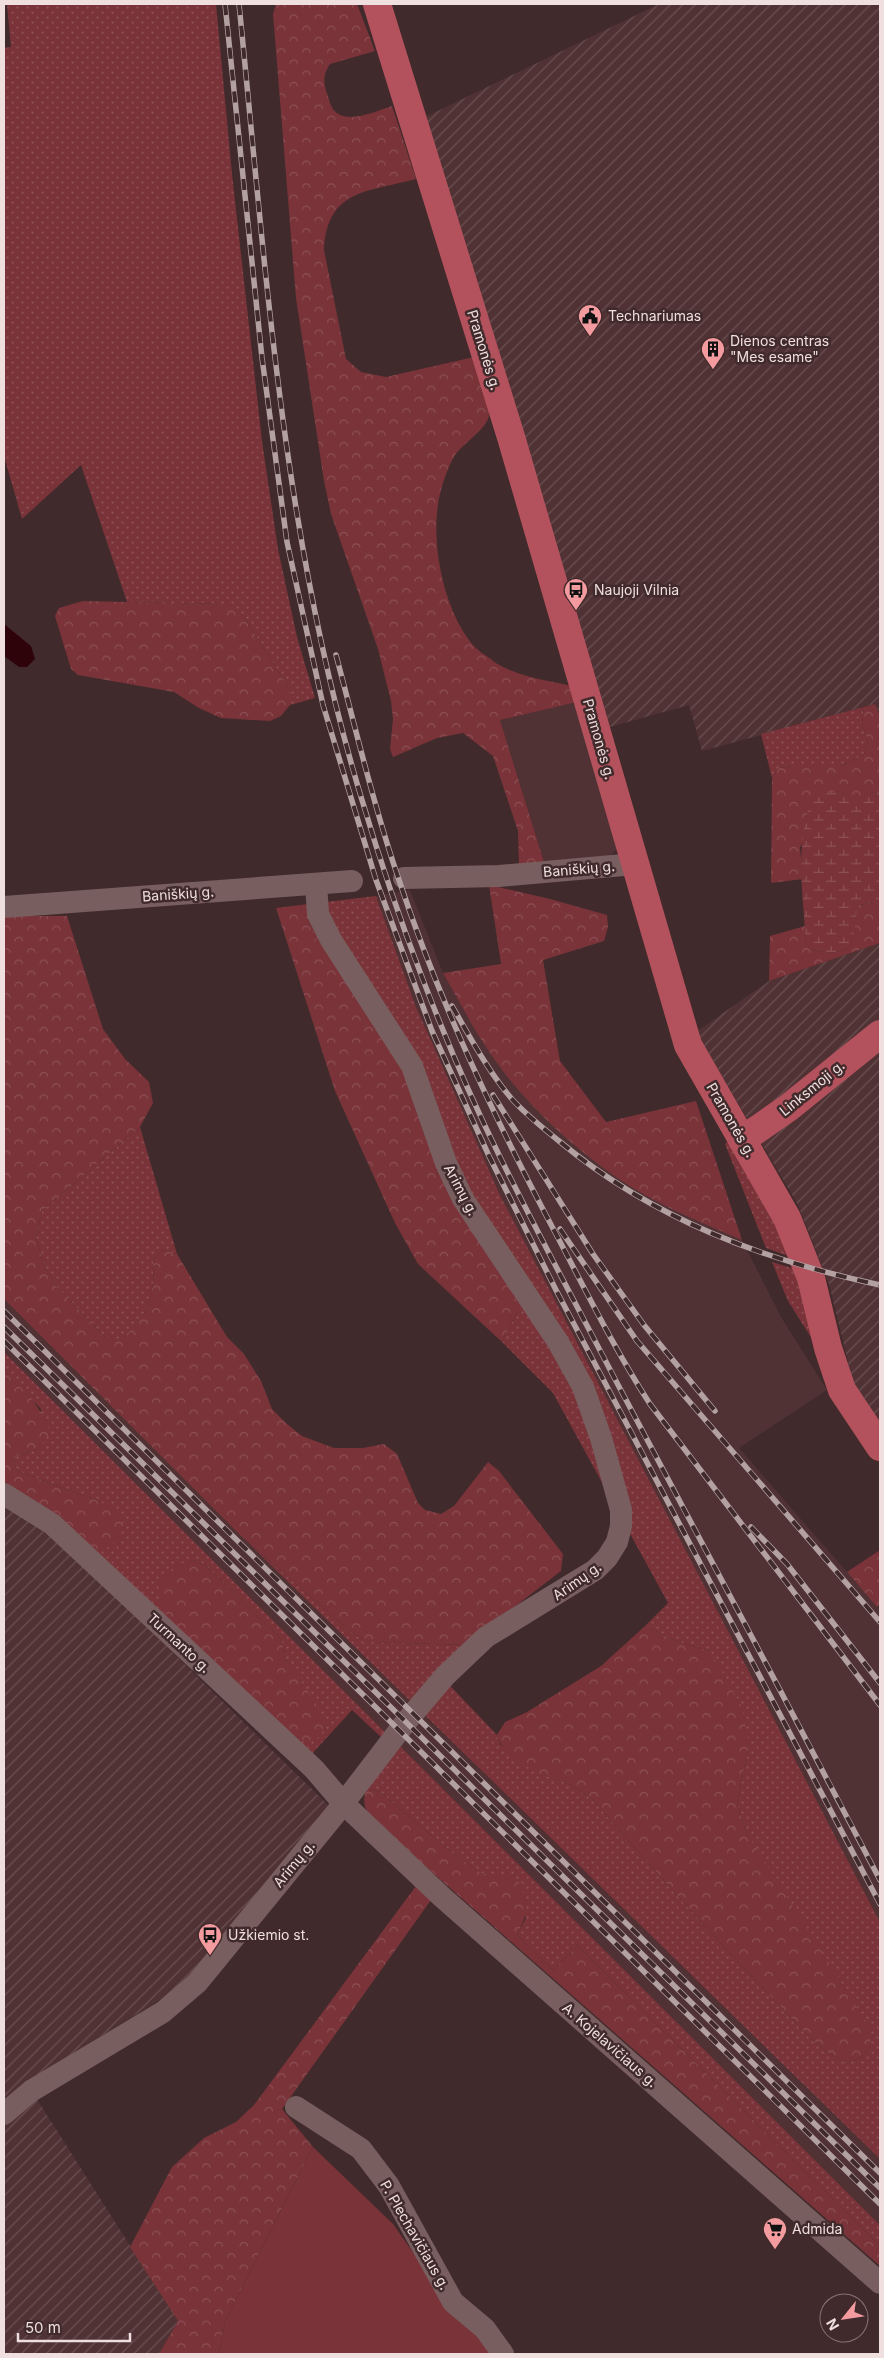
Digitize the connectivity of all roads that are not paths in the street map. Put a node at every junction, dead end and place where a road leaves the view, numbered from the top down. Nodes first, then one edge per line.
1 (377, 4) edge
2 (635, 864) junction
3 (404, 878) dead end
4 (352, 881) dead end
5 (316, 884) junction
6 (4, 908) edge
7 (880, 1034) edge
8 (742, 1140) junction
9 (880, 1446) edge
10 (4, 1494) edge
11 (344, 1804) junction
12 (296, 2107) dead end
13 (4, 2114) edge
14 (880, 2283) edge
15 (504, 2354) edge

1 - 2 main road, Pramonės g.
2 - 3 street, Baniškių g.
2 - 8 main road, Pramonės g.
4 - 5 street, Baniškių g.
5 - 6 street, Baniškių g.
5 - 11 street, Arimų g.
7 - 8 main road, Linksmoji g.
8 - 9 main road, Pramonės g.
10 - 11 street, Turmanto g.
11 - 13 street, Arimų g.
11 - 14 street, A. Kojelavičiaus g.
12 - 15 street, P. Plechavičiaus g.

